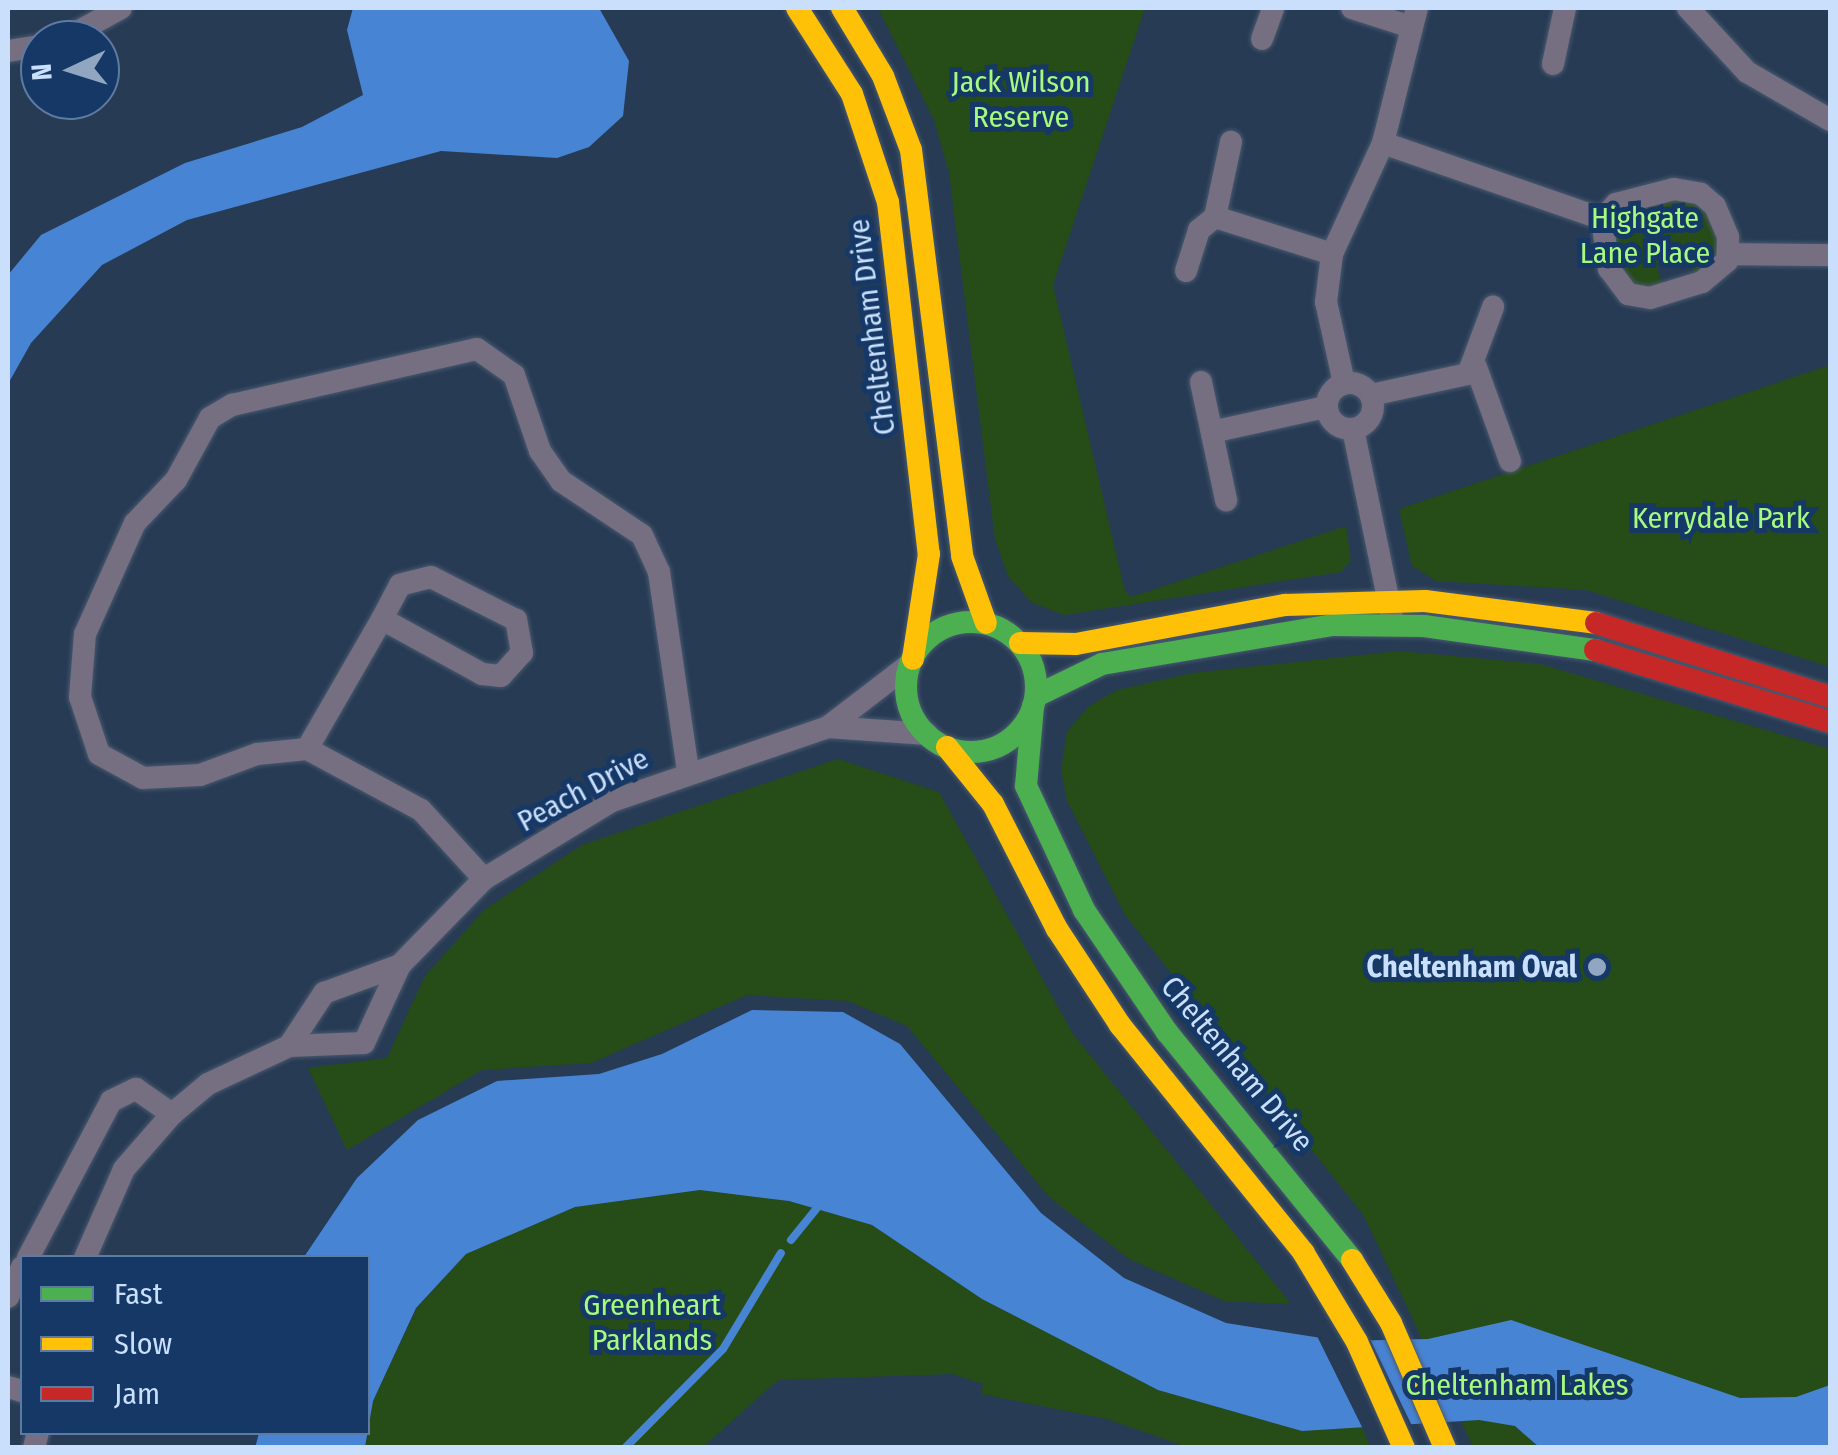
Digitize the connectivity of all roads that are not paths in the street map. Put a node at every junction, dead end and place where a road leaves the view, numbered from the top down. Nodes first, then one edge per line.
1 (797, 8) edge
2 (842, 8) edge
3 (1274, 8) edge
4 (1352, 8) edge
5 (1565, 8) edge
6 (1688, 8) edge
7 (1412, 17) edge
8 (1262, 38) dead end
9 (1554, 64) dead end
10 (1830, 120) edge
11 (1231, 142) dead end
12 (1383, 143) junction
13 (1215, 217) junction
14 (1602, 218) junction
15 (1332, 254) junction
16 (1728, 254) junction
17 (1830, 255) edge
18 (1186, 271) dead end
19 (1493, 307) dead end
20 (1476, 366) junction
21 (1201, 382) dead end
22 (1344, 383) junction
23 (1371, 395) junction
24 (1326, 407) junction
25 (1354, 429) junction
26 (1212, 432) junction
27 (1510, 461) dead end
28 (1226, 500) dead end
29 (1388, 599) junction
30 (382, 619) junction
31 (986, 623) junction
32 (1393, 625) junction
33 (1020, 643) junction
34 (912, 662) junction
35 (1830, 696) edge
36 (1034, 701) junction
37 (1830, 722) edge
38 (828, 727) junction
39 (927, 734) junction
40 (948, 747) junction
41 (307, 749) junction
42 (688, 770) junction
43 (484, 879) junction
44 (400, 965) junction
45 (290, 1046) junction
46 (172, 1114) junction
47 (30, 1255) edge
48 (86, 1255) edge
49 (20, 1272) edge
50 (8, 1297) edge
51 (1404, 1448) edge
52 (1445, 1448) edge

1 - 34 main road, Cheltenham Drive
2 - 31 main road
3 - 8 street
4 - 7 street
5 - 9 street
6 - 10 street
7 - 12 street
11 - 13 street
12 - 14 street
12 - 15 street
13 - 15 street
13 - 18 street
14 - 16 street
14 - 16 street
15 - 22 street
16 - 17 street
19 - 20 street
20 - 23 street
20 - 27 street
21 - 26 street
22 - 23 street
22 - 24 street
23 - 25 street
24 - 25 street
24 - 26 street
25 - 29 street
26 - 28 street
29 - 32 street
29 - 33 main road
29 - 35 main road
30 - 30 street
30 - 41 street
31 - 33 main road
31 - 34 main road
32 - 36 main road
32 - 37 main road
33 - 36 main road
34 - 38 street, Peach Drive
34 - 39 main road
36 - 40 main road
36 - 52 main road, Cheltenham Drive
38 - 39 street, Peach Drive
38 - 42 street, Peach Drive
39 - 40 main road
40 - 51 main road
41 - 42 street
41 - 43 street
42 - 43 street, Peach Drive
43 - 44 street, Peach Drive
44 - 45 street, Peach Drive
44 - 45 street, Peach Drive
45 - 46 street, Peach Drive
46 - 47 street
46 - 48 street, Peach Drive
49 - 50 street

